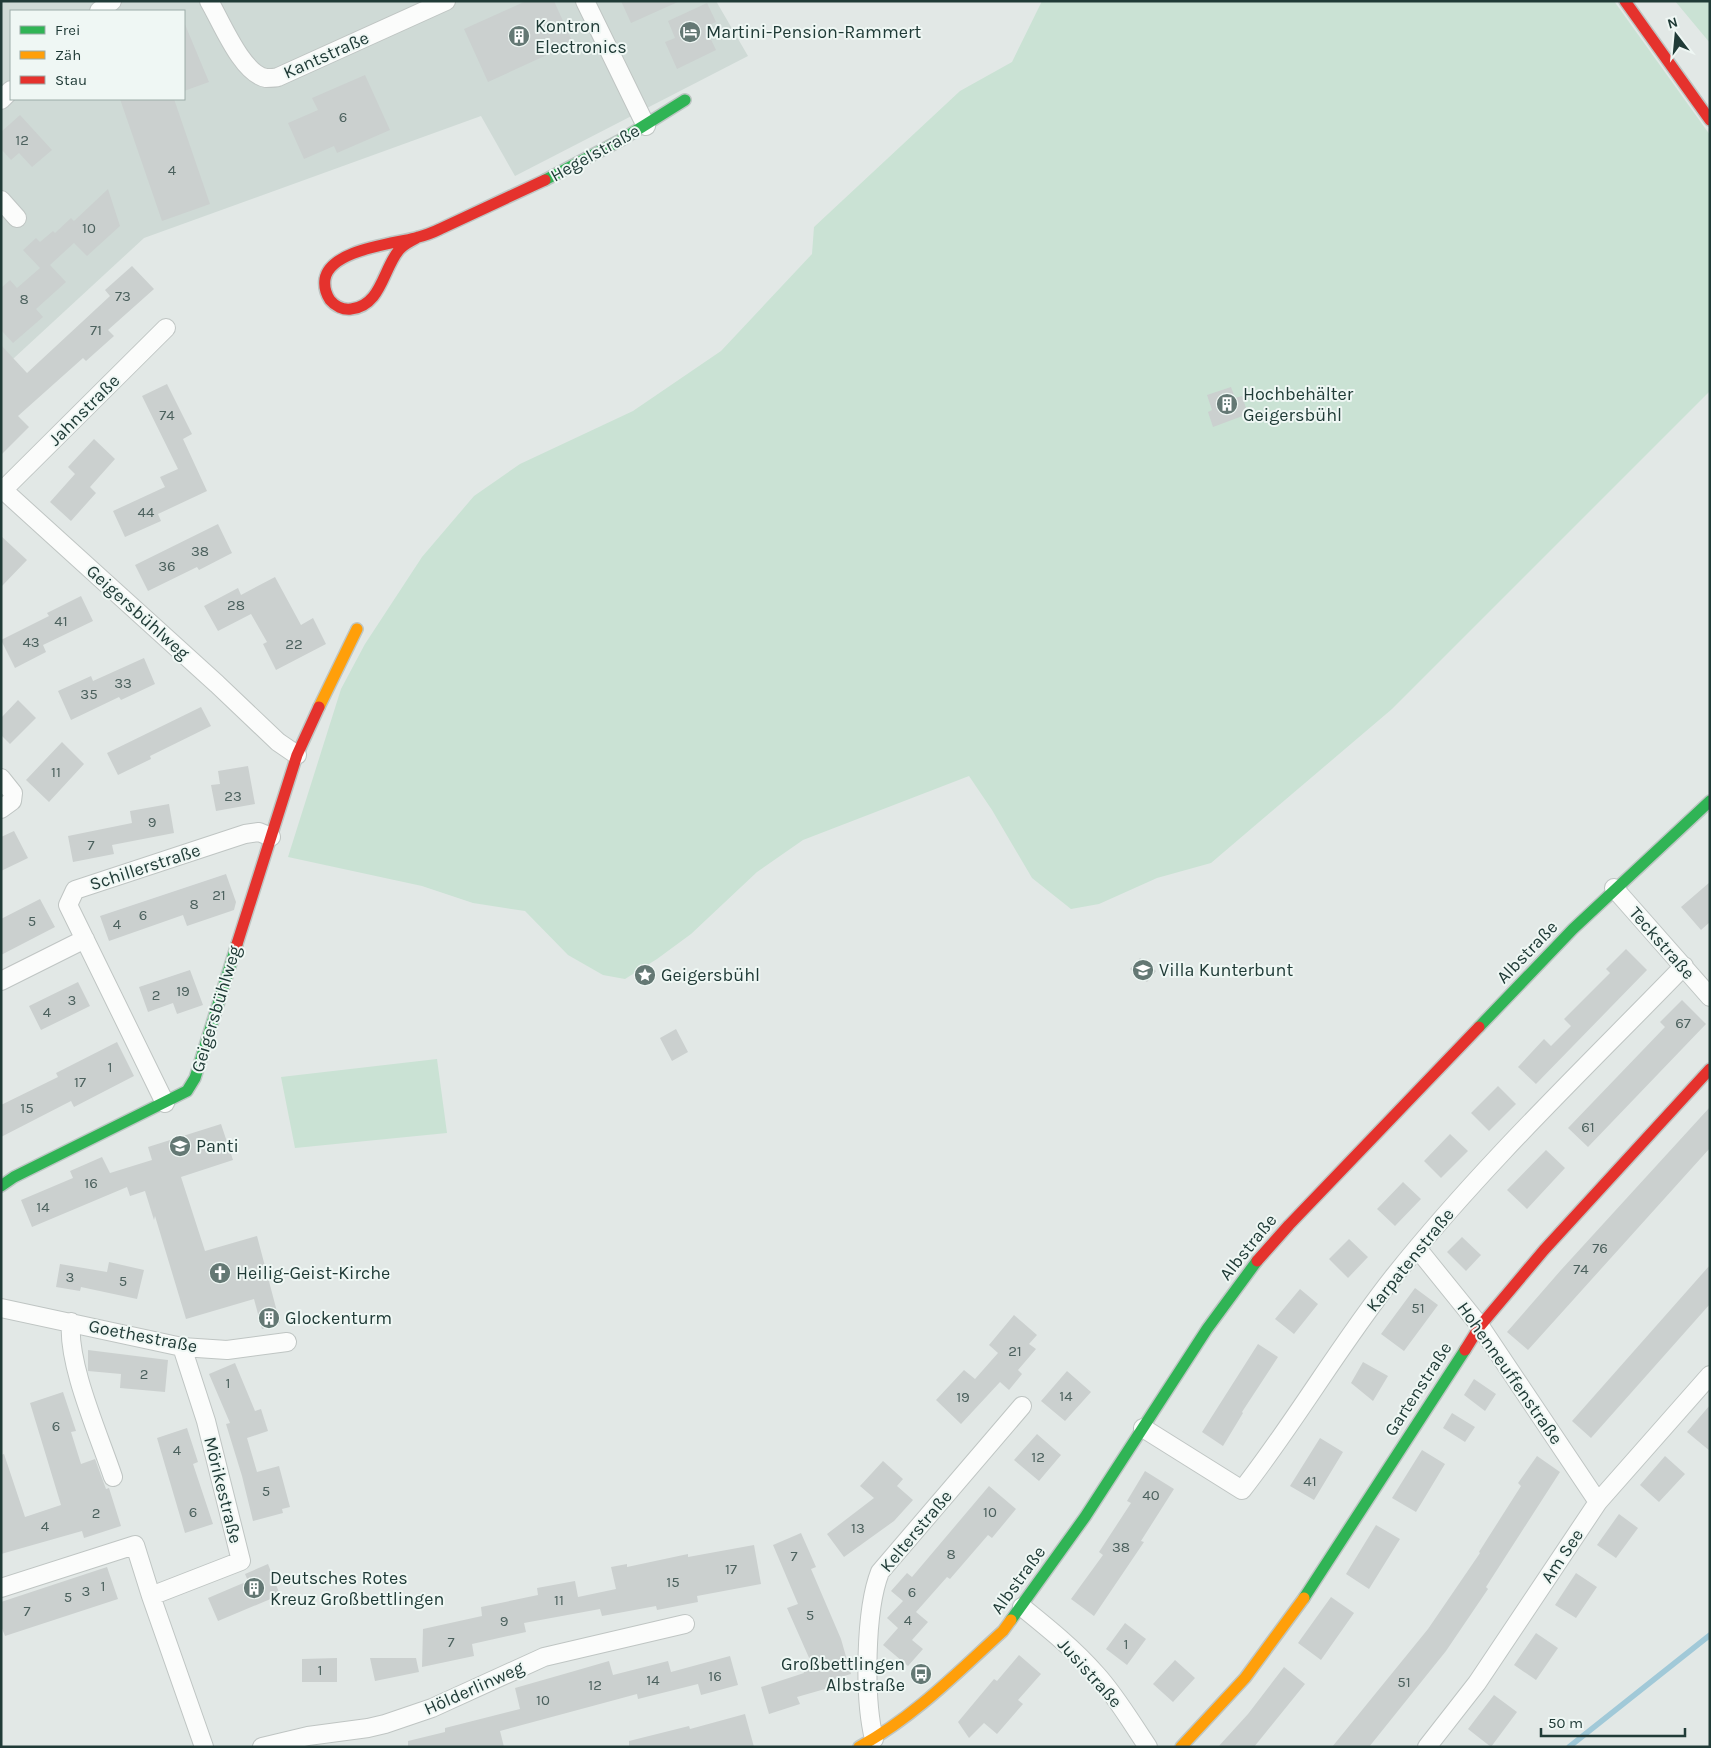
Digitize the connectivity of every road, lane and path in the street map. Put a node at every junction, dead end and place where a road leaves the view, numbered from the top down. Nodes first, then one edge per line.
1 (112, 1) edge
2 (209, 1) edge
3 (446, 1) edge
4 (584, 1) edge
5 (1626, 1) edge
6 (101, 10) edge
7 (10, 91) edge
8 (1, 100) edge
9 (685, 100) dead end
10 (1710, 120) edge
11 (646, 126) junction
12 (1, 200) edge
13 (18, 218) dead end
14 (418, 237) junction
15 (166, 328) dead end
16 (2, 490) edge
17 (357, 629) dead end
18 (297, 755) junction
19 (1, 778) edge
20 (1710, 801) edge
21 (1, 809) edge
22 (271, 837) junction
23 (1614, 888) junction
24 (85, 940) junction
25 (1684, 966) junction
26 (1, 981) edge
27 (1710, 997) edge
28 (1710, 1069) edge
29 (165, 1103) junction
30 (1, 1186) edge
31 (1417, 1248) junction
32 (1, 1308) edge
33 (71, 1322) junction
34 (1480, 1326) junction
35 (287, 1342) dead end
36 (182, 1347) junction
37 (1710, 1375) edge
38 (1022, 1406) dead end
39 (1144, 1428) junction
40 (113, 1477) dead end
41 (1598, 1502) junction
42 (1, 1588) edge
43 (151, 1596) junction
44 (1022, 1607) junction
45 (685, 1624) dead end
46 (866, 1743) edge
47 (204, 1747) edge
48 (262, 1747) edge
49 (1148, 1747) edge
50 (1181, 1747) edge
51 (1427, 1747) edge

1 - 6 street
2 - 3 street, Kantstraße
4 - 11 street, Hegelstraße
5 - 10 street
7 - 8 street
9 - 11 street
11 - 14 street, Hegelstraße
12 - 13 street
14 - 14 street, Hegelstraße
15 - 16 street, Jahnstraße
16 - 18 street, Geigersbühlweg
17 - 18 street, Geigersbühlweg
18 - 22 street, Geigersbühlweg
19 - 21 street
20 - 23 street, Albstraße
22 - 24 street, Schillerstraße
22 - 29 street, Geigersbühlweg
23 - 25 street, Teckstraße
23 - 39 street, Albstraße
24 - 26 street
24 - 29 street
25 - 27 street, Teckstraße
25 - 31 street, Karpatenstraße
28 - 34 street, Gartenstraße
29 - 30 street, Geigersbühlweg
31 - 34 street, Hohenneuffenstraße
31 - 39 street, Karpatenstraße
32 - 33 street, Goethestraße
33 - 36 street, Goethestraße
33 - 40 street
34 - 41 street, Hohenneuffenstraße
34 - 50 street, Gartenstraße
35 - 36 street, Goethestraße
36 - 43 street, Mörikestraße
37 - 41 street, Am See
38 - 46 street, Kelterstraße
39 - 44 street, Albstraße
41 - 51 street, Am See
42 - 43 street
43 - 47 street
44 - 46 street, Albstraße
44 - 49 street, Jusistraße
45 - 48 street, Hölderlinweg

